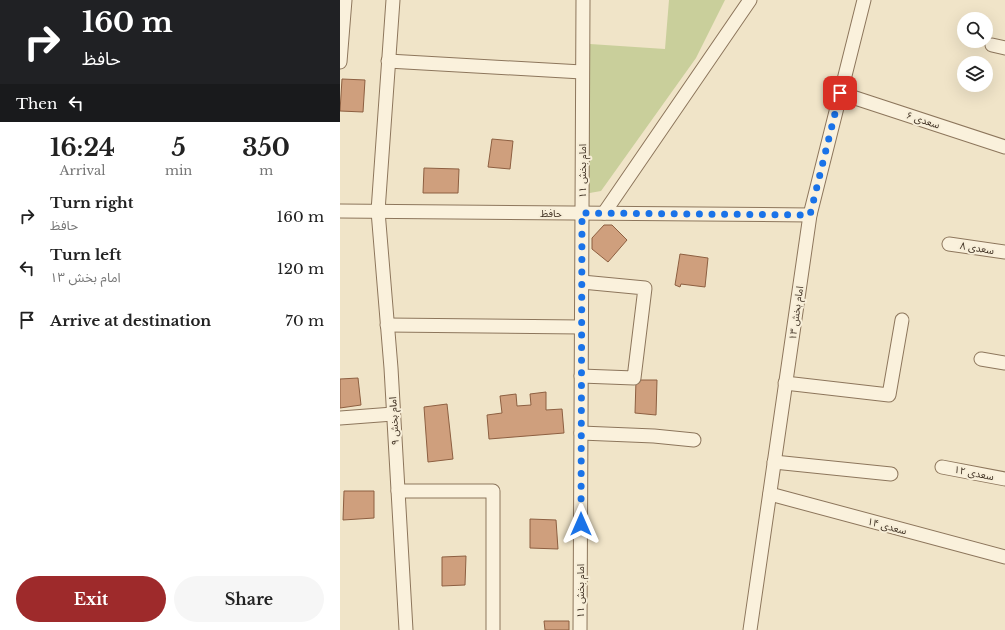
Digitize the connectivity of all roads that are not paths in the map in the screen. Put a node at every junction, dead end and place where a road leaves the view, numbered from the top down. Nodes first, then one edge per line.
1 (345, 0) edge
2 (393, 0) edge
3 (583, 0) edge
4 (750, 0) edge
5 (864, 0) edge
6 (993, 45) edge
7 (1005, 48) edge
8 (388, 61) junction
9 (340, 62) edge
10 (582, 72) junction
11 (840, 93) junction
12 (1005, 147) edge
13 (340, 211) edge
14 (378, 211) junction
15 (582, 213) junction
16 (604, 213) junction
17 (810, 215) junction
18 (949, 244) dead end
19 (1005, 252) edge
20 (582, 282) junction
21 (902, 320) dead end
22 (387, 325) junction
23 (582, 327) junction
24 (981, 359) dead end
25 (1005, 363) edge
26 (581, 376) junction
27 (785, 383) junction
28 (393, 414) junction
29 (340, 418) edge
30 (581, 433) junction
31 (694, 440) dead end
32 (774, 462) junction
33 (942, 466) dead end
34 (891, 474) dead end
35 (1005, 479) edge
36 (398, 491) junction
37 (770, 494) junction
38 (1005, 557) edge
39 (406, 630) edge
40 (493, 630) edge
41 (580, 630) edge
42 (750, 630) edge

1 - 9 street
2 - 8 street, امام بخش ۹
3 - 10 street, امام بخش ۱۱
4 - 16 street
5 - 11 street, امام بخش ۱۳
6 - 7 street
8 - 10 street
8 - 14 street, امام بخش ۹
10 - 15 street, امام بخش ۱۱
11 - 12 street, سعدی ۶
11 - 17 street, امام بخش ۱۳
13 - 14 street, حافظ
14 - 15 street, حافظ
14 - 22 street, امام بخش ۹
15 - 16 street, حافظ
15 - 20 street, امام بخش ۱۱
16 - 17 street, حافظ
17 - 27 street, امام بخش ۱۳
18 - 19 street, سعدی ۸
20 - 23 street, امام بخش ۱۱
20 - 26 street
21 - 27 street
22 - 23 street
22 - 28 street, امام بخش ۹
23 - 26 street, امام بخش ۱۱
24 - 25 street
26 - 30 street, امام بخش ۱۱
27 - 32 street, امام بخش ۱۳
28 - 29 street
28 - 36 street, امام بخش ۹
30 - 31 street
30 - 41 street, امام بخش ۱۱
32 - 34 street
32 - 37 street, امام بخش ۱۳
33 - 35 street, سعدی ۱۲
36 - 39 street, امام بخش ۹
36 - 40 street
37 - 38 street, سعدی ۱۴
37 - 42 street, امام بخش ۱۳

